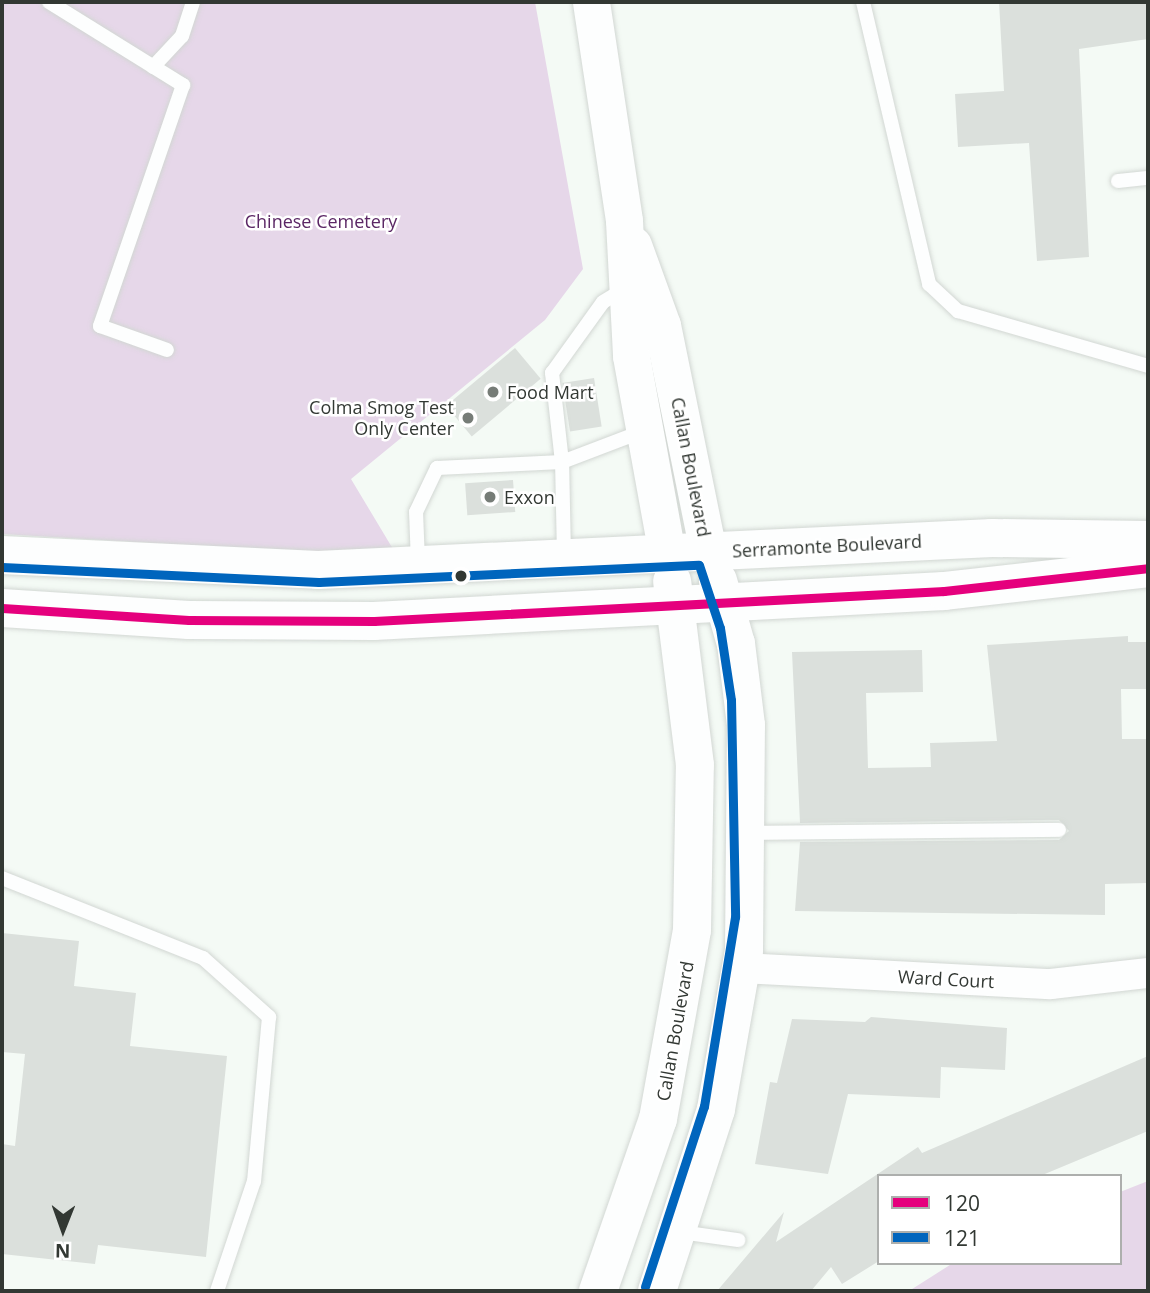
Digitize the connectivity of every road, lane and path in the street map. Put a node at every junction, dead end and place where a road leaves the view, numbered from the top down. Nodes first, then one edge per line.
1 (49, 2) edge
2 (193, 2) edge
3 (592, 2) edge
4 (863, 2) edge
5 (153, 67) junction
6 (1148, 178) edge
7 (1118, 181) dead end
8 (624, 220) junction
9 (626, 289) junction
10 (167, 350) dead end
11 (1148, 366) edge
12 (644, 430) junction
13 (562, 462) junction
14 (1148, 540) edge
15 (708, 552) junction
16 (667, 554) junction
17 (2, 555) edge
18 (564, 559) junction
19 (419, 567) junction
20 (1148, 568) edge
21 (726, 604) junction
22 (676, 607) junction
23 (2, 608) edge
24 (1059, 830) dead end
25 (749, 833) junction
26 (2, 878) edge
27 (743, 968) junction
28 (1148, 973) edge
29 (680, 1232) junction
30 (738, 1240) dead end
31 (217, 1291) edge
32 (598, 1291) edge
33 (656, 1291) edge

1 - 5 lane
2 - 5 lane
3 - 8 street, Callan Boulevard
4 - 11 lane
5 - 10 lane
6 - 7 lane
8 - 9 street, Callan Boulevard
8 - 15 street, Callan Boulevard
9 - 12 street, Callan Boulevard
9 - 13 lane
12 - 13 lane
12 - 16 street, Callan Boulevard
13 - 18 lane
13 - 19 lane
14 - 15 main road, Serramonte Boulevard
15 - 16 main road, Serramonte Boulevard
15 - 21 main road, Callan Boulevard
16 - 18 main road, Serramonte Boulevard
16 - 22 main road, Callan Boulevard
17 - 19 main road, Serramonte Boulevard
18 - 19 main road, Serramonte Boulevard
20 - 21 main road
21 - 22 main road
21 - 25 main road, Callan Boulevard
22 - 23 main road
22 - 32 main road, Callan Boulevard
24 - 25 lane
25 - 27 main road, Callan Boulevard
26 - 31 lane
27 - 28 street, Ward Court
27 - 29 main road, Callan Boulevard
29 - 30 lane
29 - 33 main road, Callan Boulevard

